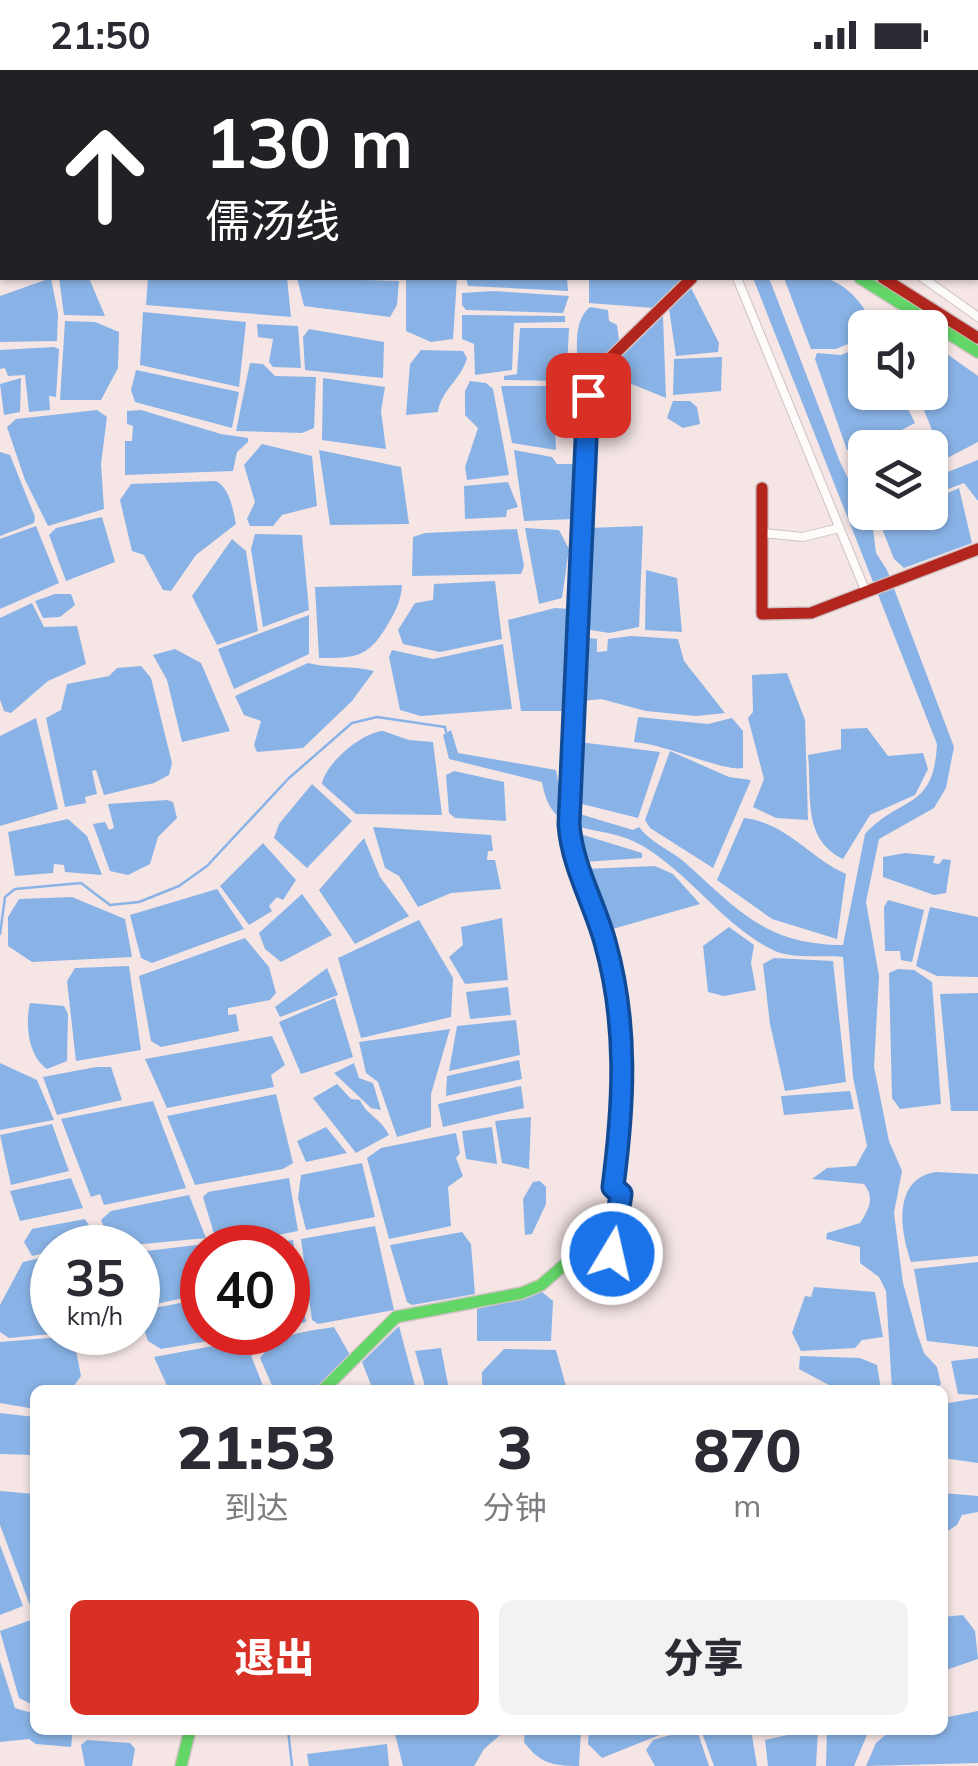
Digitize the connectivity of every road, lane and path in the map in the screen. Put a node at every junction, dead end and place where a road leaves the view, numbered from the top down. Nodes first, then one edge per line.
1 (690, 280) edge
2 (739, 280) edge
3 (863, 280) edge
4 (886, 280) edge
5 (926, 280) edge
6 (978, 317) edge
7 (978, 338) edge
8 (978, 352) edge
9 (762, 488) dead end
10 (838, 528) junction
11 (763, 533) junction
12 (978, 549) edge
13 (865, 590) junction
14 (329, 1385) edge
15 (189, 1735) edge
16 (181, 1766) edge

1 - 14 main road
2 - 10 street
3 - 8 main road
4 - 7 main road
5 - 6 street
9 - 11 main road
10 - 11 street
10 - 13 street
11 - 13 main road
12 - 13 main road
15 - 16 main road

